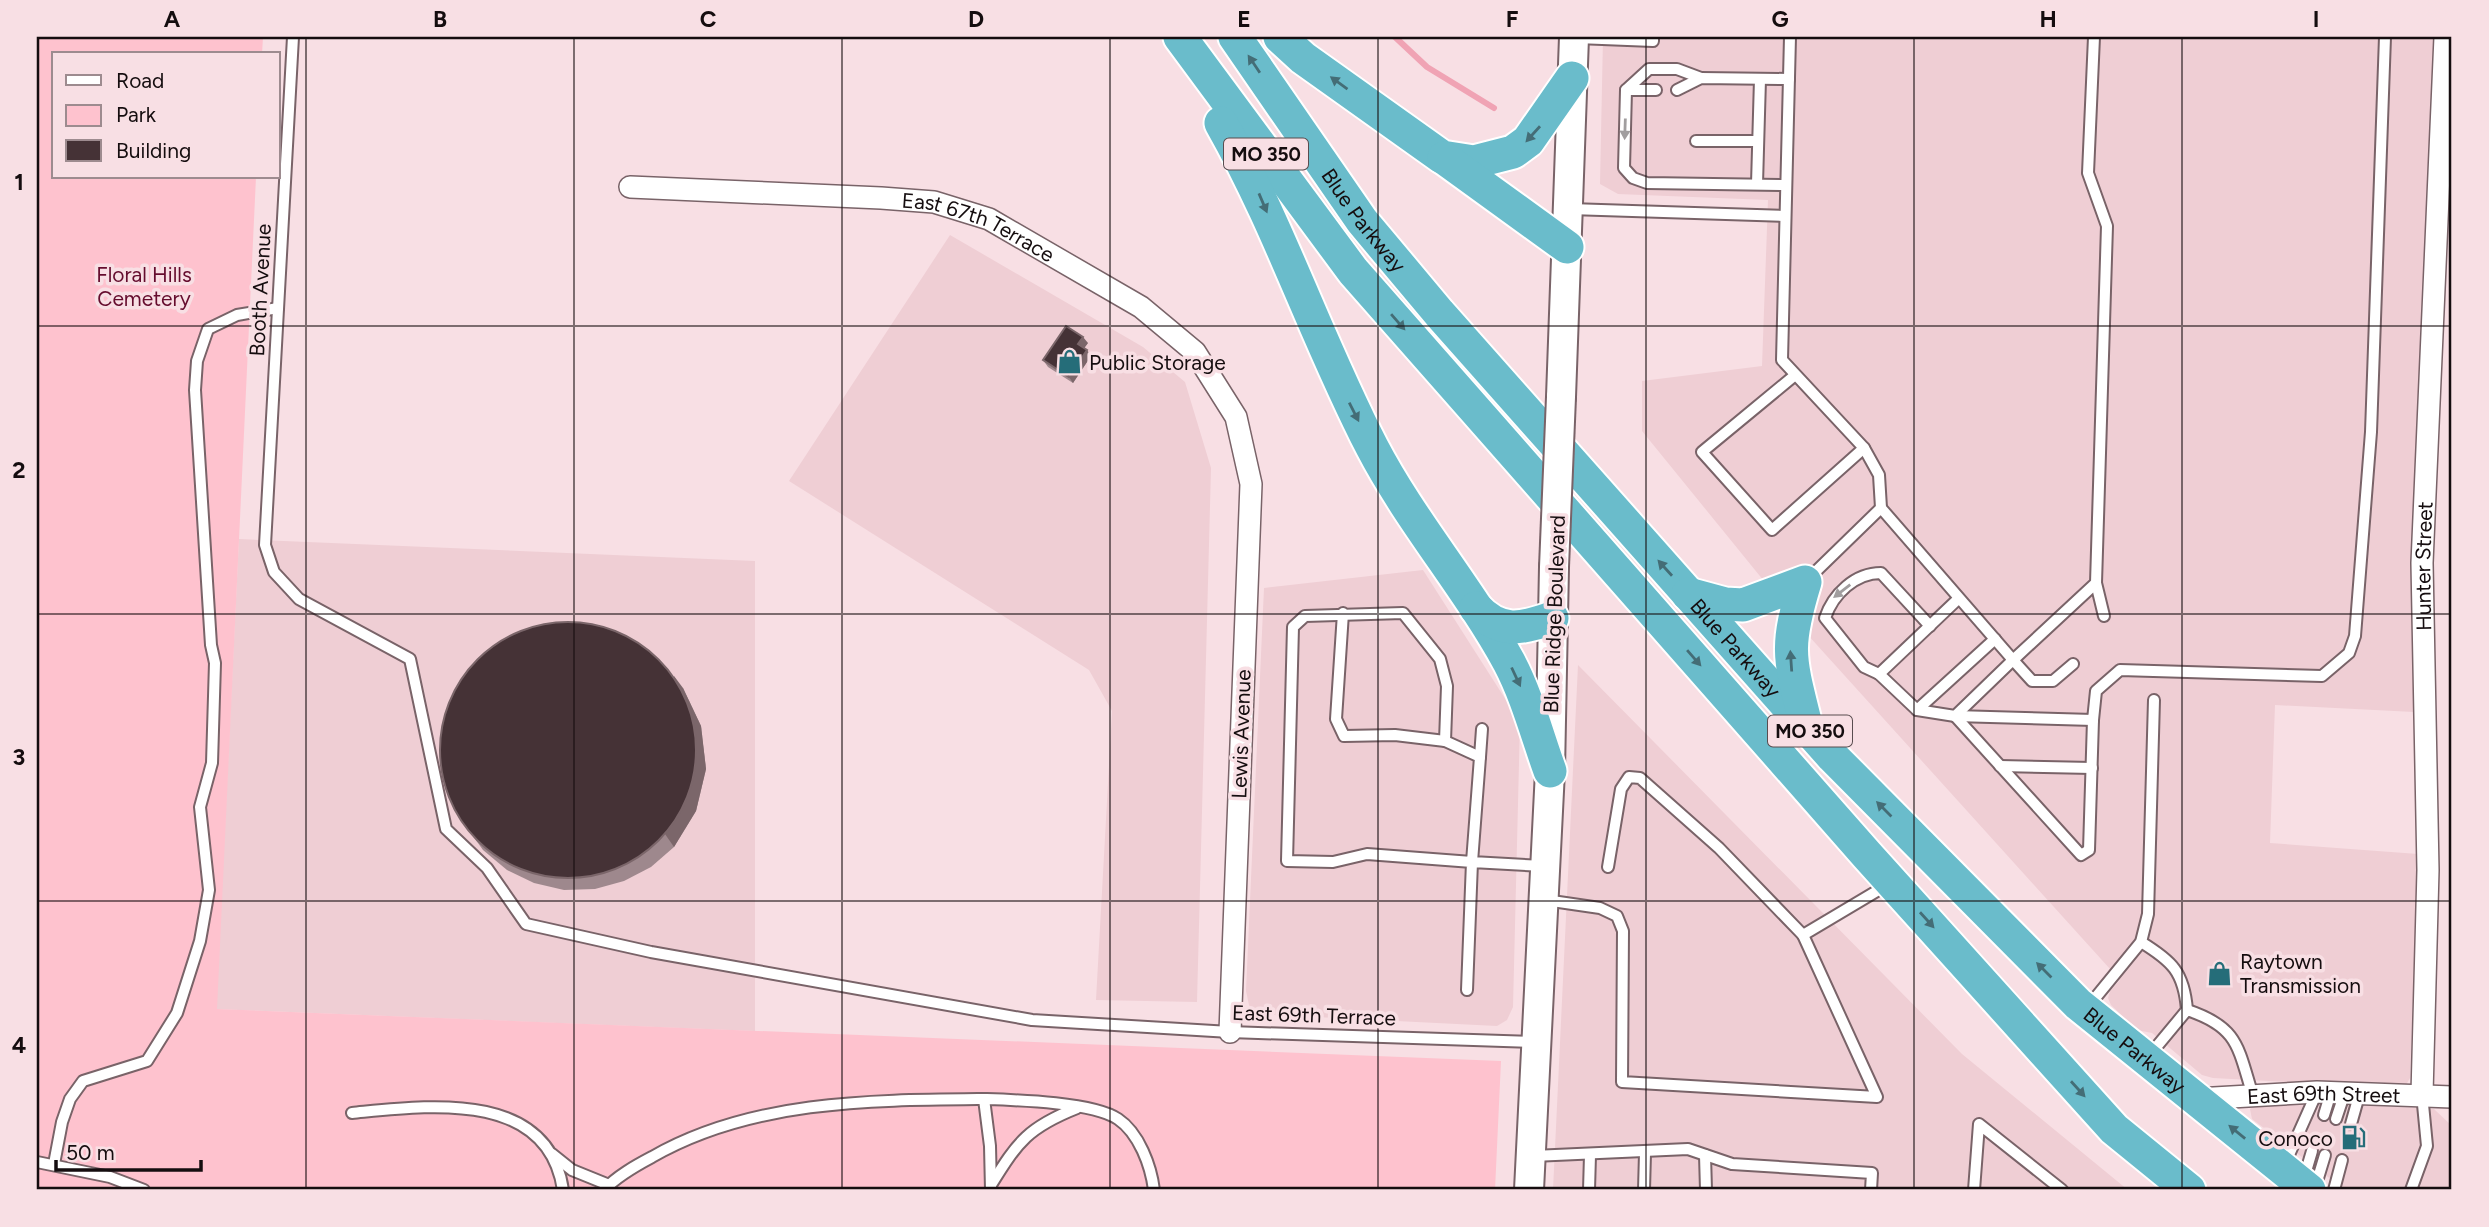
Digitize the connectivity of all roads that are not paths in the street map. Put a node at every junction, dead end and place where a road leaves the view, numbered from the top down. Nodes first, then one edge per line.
1 (293, 37) edge
2 (1171, 37) edge
3 (1180, 37) edge
4 (1235, 37) edge
5 (1280, 37) edge
6 (1574, 37) edge
7 (1653, 37) edge
8 (1790, 37) edge
9 (2094, 37) edge
10 (2385, 37) edge
11 (2445, 37) edge
12 (1620, 38) edge
13 (1572, 78) junction
14 (1702, 78) junction
15 (1760, 79) junction
16 (1789, 79) junction
17 (1626, 90) junction
18 (1656, 90) dead end
19 (1677, 90) dead end
20 (1696, 141) dead end
21 (1758, 141) junction
22 (1442, 157) junction
23 (2446, 159) edge
24 (1757, 184) junction
25 (1786, 185) junction
26 (630, 187) dead end
27 (1568, 209) junction
28 (1785, 216) junction
29 (1567, 247) junction
30 (278, 307) junction
31 (1794, 376) junction
32 (1243, 437) joint
33 (1864, 449) junction
34 (1881, 508) junction
35 (265, 545) joint
36 (1805, 582) junction
37 (2096, 583) junction
38 (1688, 594) junction
39 (1468, 598) junction
40 (1959, 598) junction
41 (1343, 612) junction
42 (2104, 616) dead end
43 (1552, 618) junction
44 (1930, 626) junction
45 (1995, 639) junction
46 (2013, 660) junction
47 (2073, 664) dead end
48 (1880, 674) junction
49 (2154, 700) dead end
50 (1917, 710) junction
51 (1955, 716) junction
52 (2093, 720) junction
53 (1806, 727) junction
54 (1482, 729) dead end
55 (1445, 741) junction
56 (1480, 757) junction
57 (2000, 766) junction
58 (2092, 768) junction
59 (1550, 771) junction
60 (1472, 862) junction
61 (1545, 867) junction
62 (1608, 867) dead end
63 (1892, 881) junction
64 (1543, 900) junction
65 (1803, 935) junction
66 (2141, 942) junction
67 (1467, 990) dead end
68 (2085, 1010) junction
69 (2187, 1010) junction
70 (1230, 1032) junction
71 (1534, 1042) junction
72 (2146, 1059) junction
73 (2338, 1092) junction
74 (2422, 1094) junction
75 (2253, 1096) junction
76 (2452, 1097) edge
77 (984, 1099) junction
78 (2196, 1099) junction
79 (1079, 1107) junction
80 (352, 1113) dead end
81 (2324, 1115) dead end
82 (2336, 1119) dead end
83 (2351, 1124) dead end
84 (2312, 1151) dead end
85 (550, 1152) junction
86 (1645, 1153) junction
87 (1590, 1154) junction
88 (2325, 1154) dead end
89 (1706, 1155) junction
90 (1530, 1156) junction
91 (2342, 1160) dead end
92 (37, 1162) edge
93 (54, 1164) junction
94 (2308, 1185) edge
95 (606, 1187) edge
96 (991, 1187) edge
97 (144, 1190) edge
98 (563, 1190) edge
99 (1154, 1190) edge
100 (1529, 1190) edge
101 (1589, 1190) edge
102 (1644, 1190) edge
103 (1706, 1190) edge
104 (1871, 1190) edge
105 (1974, 1190) edge
106 (2062, 1190) edge
107 (2189, 1190) edge
108 (2411, 1190) edge

1 - 30 lane, Booth Avenue
2 -> 39 highway
3 -> 63 highway, Blue Parkway / MO 350
38 -> 4 highway, Blue Parkway / MO 350
22 -> 5 highway
6 - 12 lane
6 - 13 main road, Blue Ridge Boulevard
7 - 12 lane
8 - 16 lane
9 - 37 lane
10 - 52 lane
11 - 23 street, Hunter Street
13 -> 22 highway
13 - 27 main road, Blue Ridge Boulevard
14 - 15 lane
14 - 17 lane
14 - 19 lane
15 - 16 lane
15 - 21 lane
16 - 25 lane
17 - 18 lane
17 -> 24 lane
20 - 21 lane
21 - 24 lane
22 - 29 highway
23 - 74 street, Hunter Street
24 - 25 lane
25 - 28 lane
26 - 32 street, East 67th Terrace
27 - 28 lane
27 - 29 main road, Blue Ridge Boulevard
28 - 31 lane
29 - 43 main road, Blue Ridge Boulevard, bridge
30 - 35 lane, Booth Avenue
30 - 93 lane
31 - 33 lane
31 - 33 lane
32 - 70 street, Lewis Avenue
33 - 34 lane
34 - 36 lane
34 - 40 lane
35 - 70 lane, East 69th Terrace
36 - 38 highway
53 -> 36 highway
37 - 42 lane
37 - 46 lane
38 - 53 highway, Blue Parkway / MO 350
39 - 43 highway
39 -> 59 highway
40 - 44 lane
40 - 45 lane
41 - 55 lane
41 - 55 lane
41 - 60 lane
43 - 59 main road, Blue Ridge Boulevard
44 - 48 lane
44 -> 48 lane
45 - 46 lane
45 - 50 lane
46 - 47 lane
46 - 51 lane
48 - 50 lane
49 - 66 lane
50 - 51 lane
51 - 52 lane
51 - 57 lane
52 - 58 lane
68 -> 53 highway, Blue Parkway / MO 350
54 - 56 lane
55 - 56 lane
56 - 60 lane
57 - 58 lane
57 - 58 lane
59 - 61 main road, Blue Ridge Boulevard
60 - 61 lane
60 - 67 lane
61 - 64 main road, Blue Ridge Boulevard
62 - 65 lane
63 - 65 lane
63 -> 107 highway, Blue Parkway / MO 350
64 - 65 lane
64 - 71 main road, Blue Ridge Boulevard
66 - 68 lane
66 - 69 lane
68 - 72 highway, Blue Parkway / MO 350
69 - 72 lane
69 - 75 lane
70 - 71 lane, East 69th Terrace
71 - 90 main road, Blue Ridge Boulevard
72 - 78 highway, Blue Parkway / MO 350
73 - 74 street, East 69th Street
73 - 75 street, East 69th Street
73 - 81 lane
73 - 82 lane
73 - 83 lane
73 - 94 lane
74 - 76 street, East 69th Street
74 - 108 lane
75 - 78 street, East 69th Street
77 - 79 lane
77 - 95 lane
77 - 96 lane
94 -> 78 highway, Blue Parkway / MO 350
79 - 96 lane
79 - 99 lane
80 - 85 lane
84 - 94 lane
85 - 95 lane
85 - 98 lane
86 - 87 lane
86 - 89 lane
86 - 102 lane
87 - 90 lane
87 - 101 lane
88 - 94 lane
89 - 103 lane
89 - 104 lane
90 - 100 main road, Blue Ridge Boulevard
91 - 94 lane
92 - 93 lane
93 - 97 lane
105 - 106 lane

